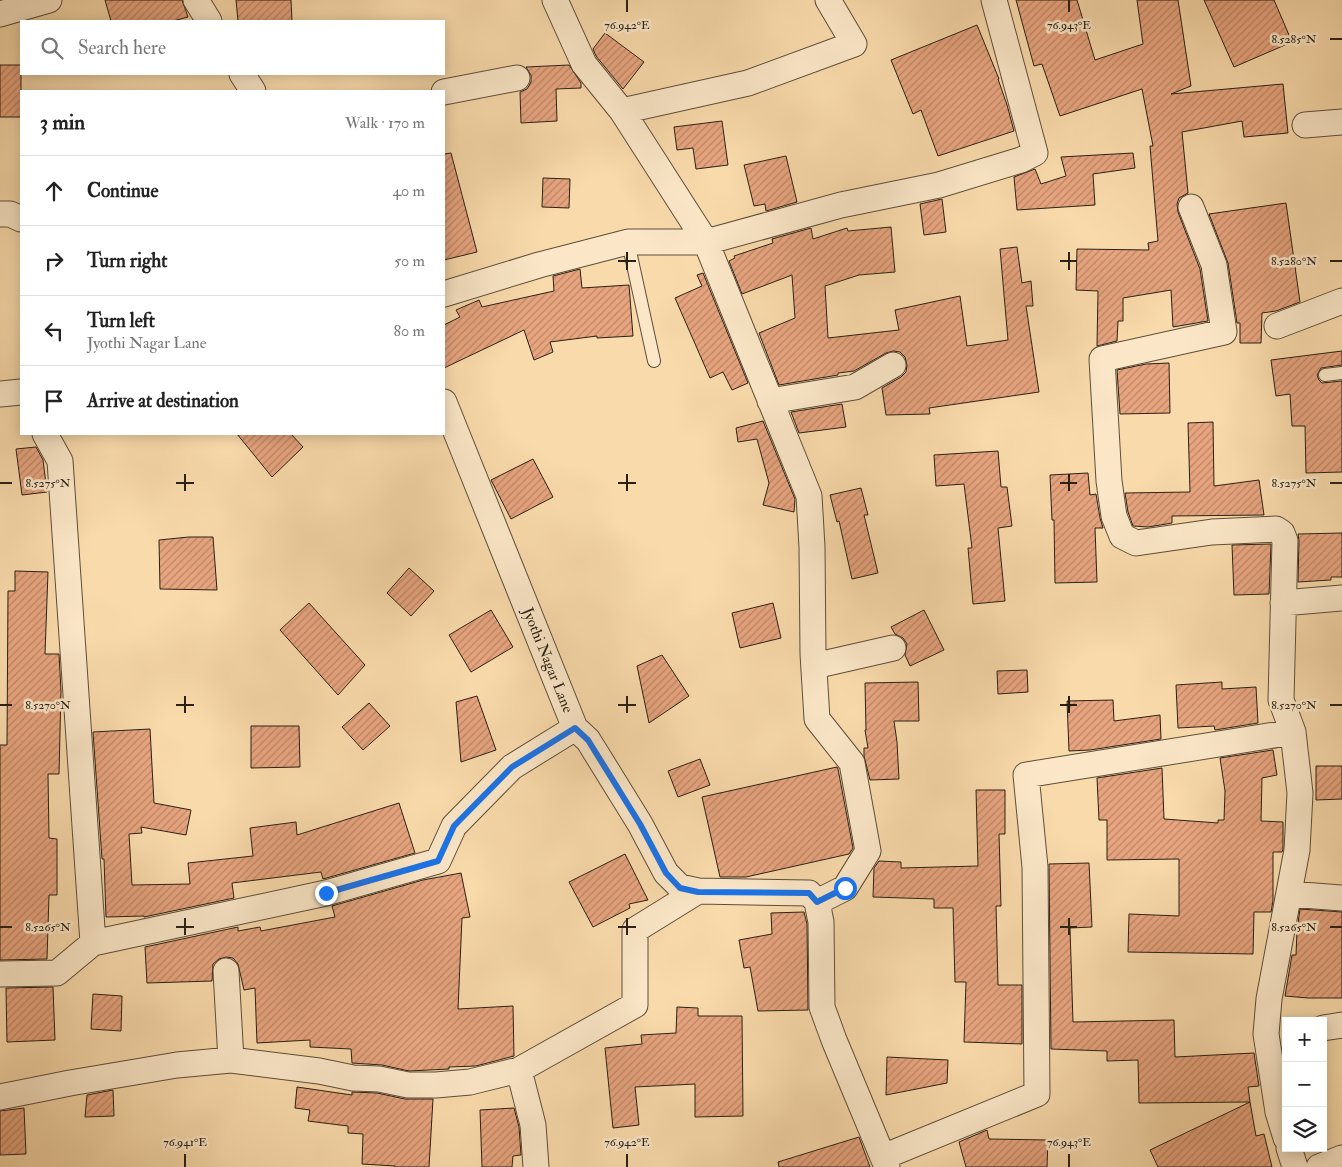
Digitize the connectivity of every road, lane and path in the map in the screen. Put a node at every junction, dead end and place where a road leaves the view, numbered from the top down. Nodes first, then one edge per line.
1 (49, 0) edge
2 (196, 0) edge
3 (555, 0) edge
4 (828, 0) edge
5 (994, 0) edge
6 (0, 14) edge
7 (208, 20) edge
8 (243, 75) edge
9 (517, 78) dead end
10 (252, 90) edge
11 (445, 92) edge
12 (622, 111) junction
13 (1342, 122) edge
14 (1305, 125) dead end
15 (1191, 207) dead end
16 (0, 214) edge
17 (20, 219) edge
18 (628, 242) junction
19 (706, 242) junction
20 (445, 294) edge
21 (1342, 301) edge
22 (1277, 326) dead end
23 (654, 361) dead end
24 (893, 365) dead end
25 (1342, 373) edge
26 (1325, 375) dead end
27 (20, 392) edge
28 (0, 394) edge
29 (770, 401) junction
30 (445, 404) edge
31 (46, 435) edge
32 (1342, 598) edge
33 (1283, 602) junction
34 (893, 648) dead end
35 (814, 666) junction
36 (575, 728) junction
37 (1293, 732) junction
38 (698, 892) junction
39 (1289, 894) junction
40 (1342, 898) edge
41 (817, 902) junction
42 (93, 943) junction
43 (226, 971) dead end
44 (0, 974) edge
45 (1342, 1025) edge
46 (1327, 1027) edge
47 (1276, 1033) edge
48 (231, 1060) junction
49 (519, 1070) junction
50 (0, 1097) edge
51 (1282, 1125) edge
52 (1290, 1152) edge
53 (1342, 1158) edge
54 (885, 1162) edge
55 (536, 1167) edge
56 (1295, 1167) edge
57 (1319, 1167) edge

1 - 6 street
2 - 7 street
3 - 12 street
4 - 12 street
5 - 19 street
8 - 10 street
9 - 11 street
12 - 19 street
13 - 14 street
15 - 33 street
16 - 17 street
18 - 19 street
18 - 20 street
18 - 23 lane
19 - 29 street
21 - 22 street
24 - 29 street
25 - 26 lane
27 - 28 street
29 - 35 street
30 - 36 street, Jyothi Nagar Lane
31 - 42 street
32 - 33 street
33 - 37 street
34 - 35 street
35 - 41 street
36 - 38 street
36 - 42 street, Jyothi Nagar Lane
37 - 39 street
37 - 54 street
38 - 41 street
38 - 49 street
39 - 40 street
39 - 47 street
41 - 54 street
42 - 44 street, Jyothi Nagar Lane
43 - 48 street
45 - 46 street
47 - 51 street
48 - 49 street
48 - 50 street
49 - 55 street
52 - 56 street
53 - 57 street

